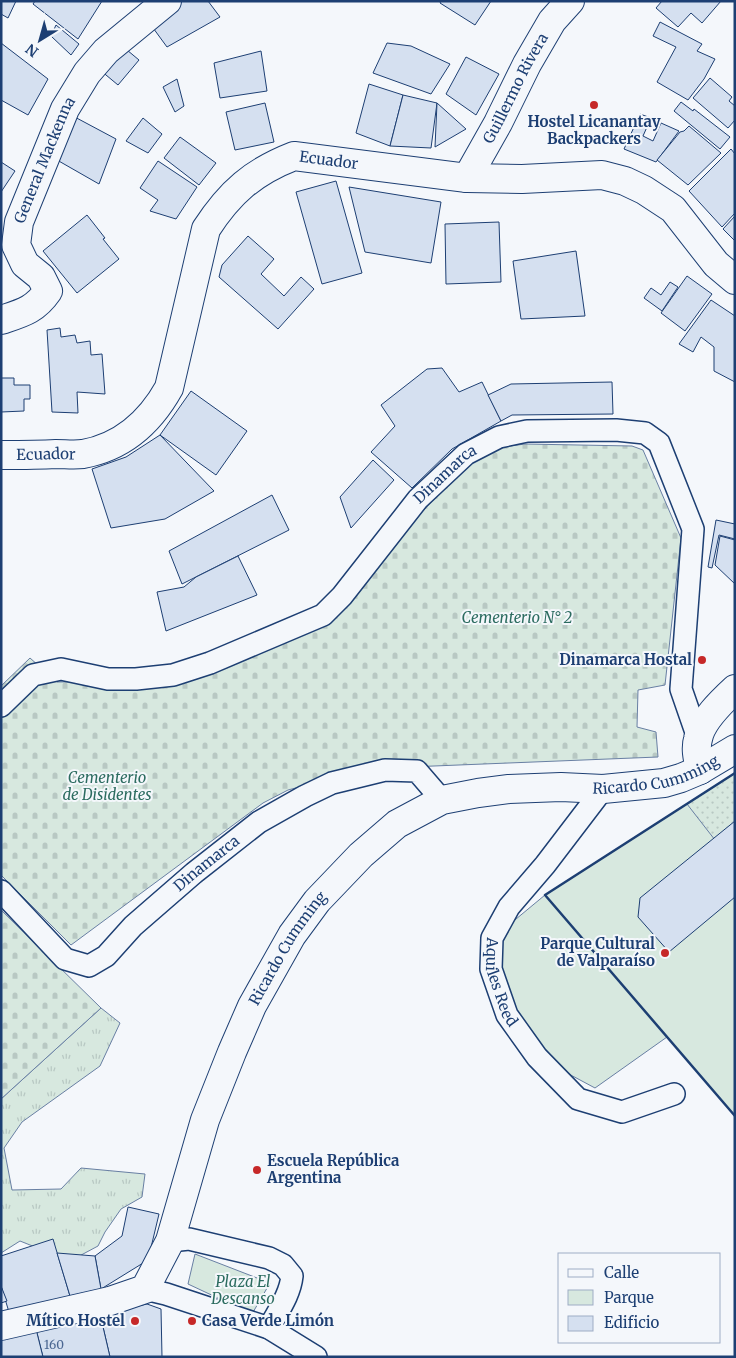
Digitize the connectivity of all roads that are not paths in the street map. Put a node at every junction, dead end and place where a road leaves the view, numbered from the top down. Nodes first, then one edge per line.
1 (167, 1) edge
2 (570, 1) edge
3 (468, 178) junction
4 (735, 280) edge
5 (1, 320) edge
6 (1, 455) edge
7 (735, 689) edge
8 (1, 706) edge
9 (698, 738) junction
10 (735, 749) edge
11 (700, 770) junction
12 (603, 789) junction
13 (442, 800) junction
14 (1, 891) edge
15 (674, 1094) dead end
16 (170, 1241) junction
17 (145, 1290) junction
18 (1, 1326) edge
19 (269, 1328) junction
20 (316, 1357) edge

1 - 5 street, General Mackenna
2 - 3 street, Guillermo Rivera
3 - 4 street, Ecuador
3 - 6 street, Ecuador
7 - 9 street
8 - 9 street, Dinamarca
9 - 11 street
10 - 11 street, Ricardo Cumming
11 - 12 street, Ricardo Cumming
12 - 13 street, Ricardo Cumming
12 - 15 street, Aquiles Reed
13 - 14 street, Dinamarca
13 - 16 street, Ricardo Cumming
16 - 17 street, Ricardo Cumming
16 - 19 street
17 - 18 street
17 - 19 street
19 - 20 street

